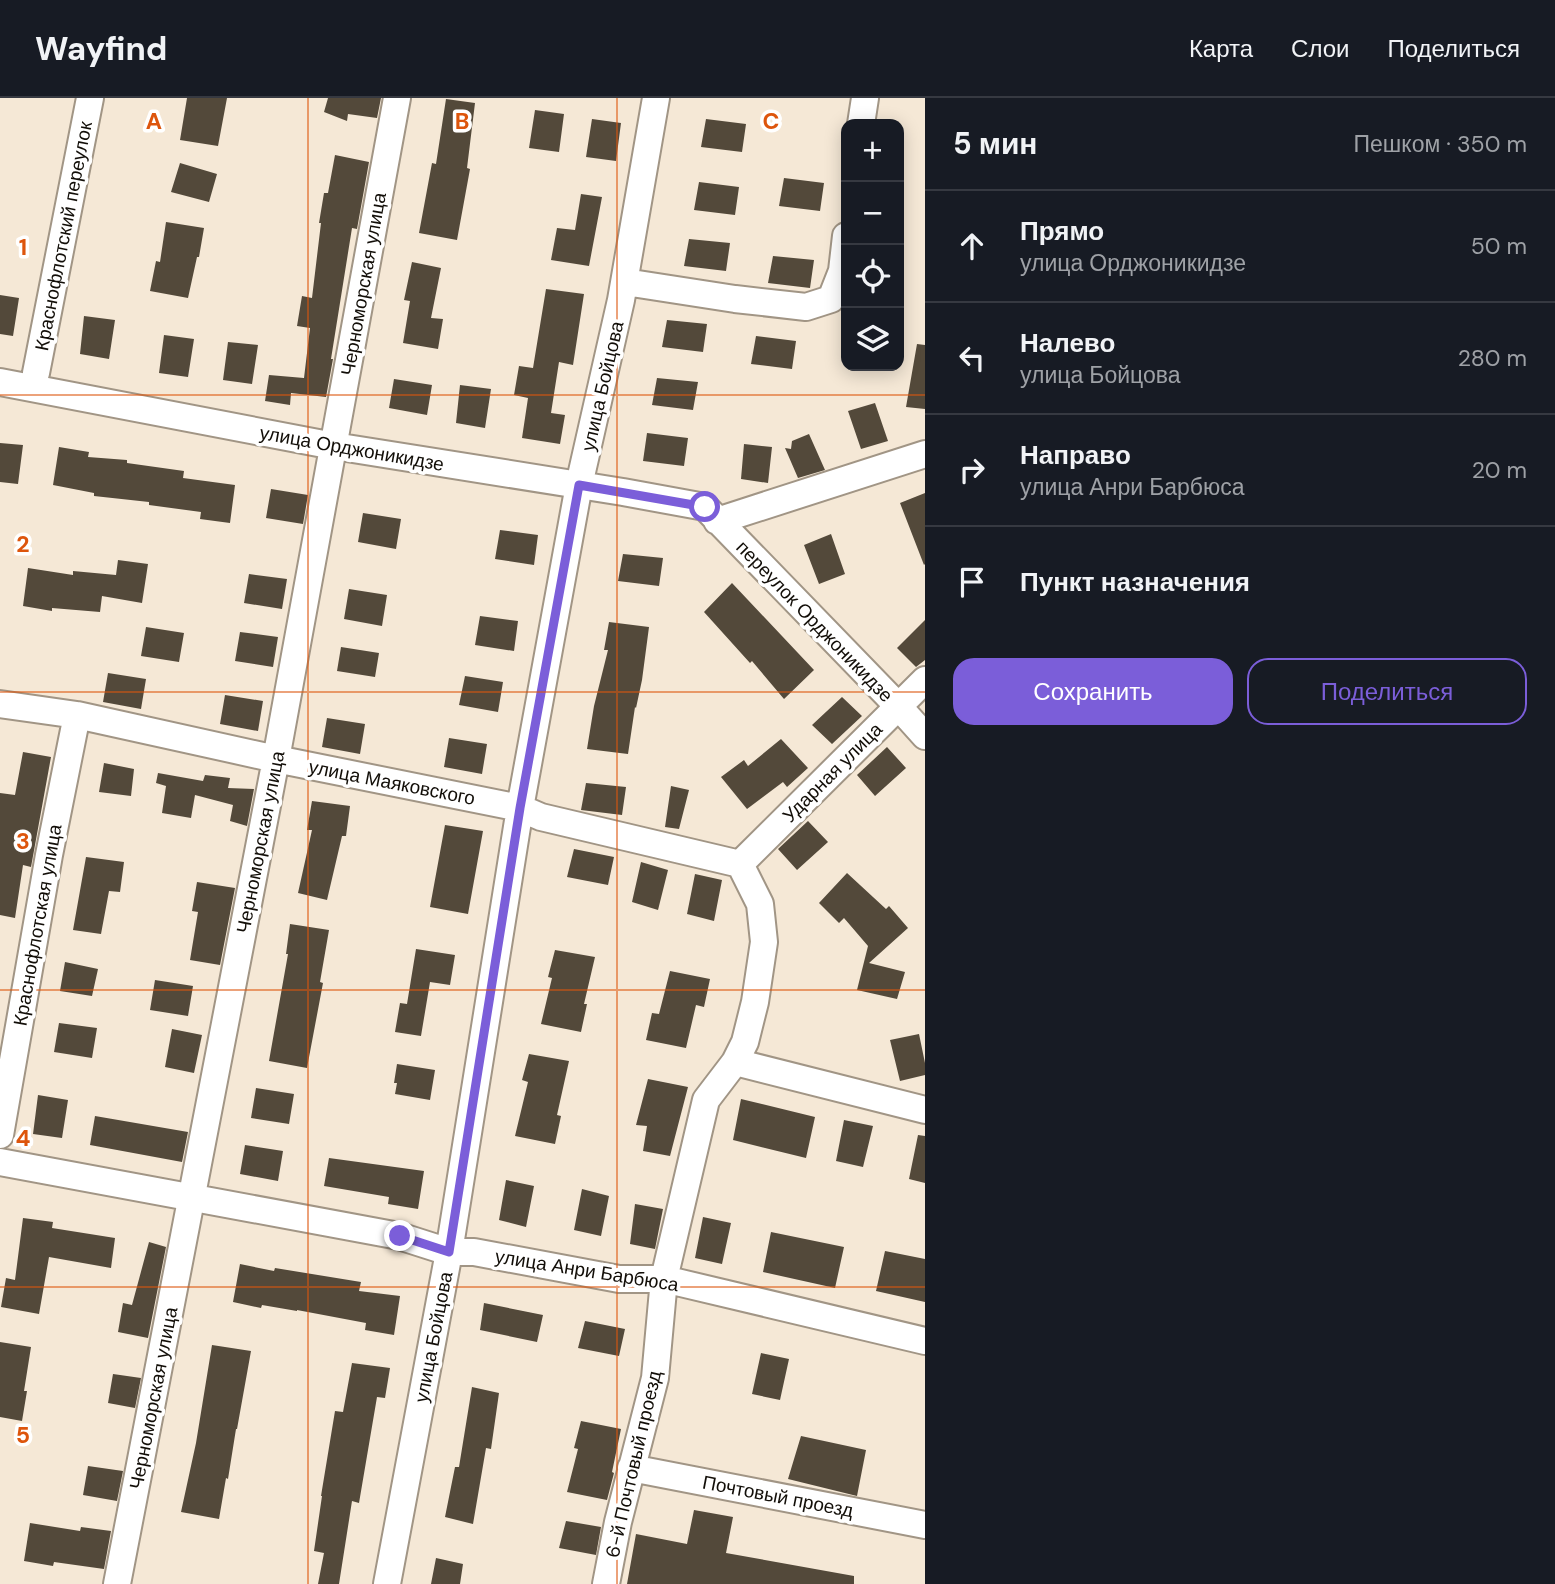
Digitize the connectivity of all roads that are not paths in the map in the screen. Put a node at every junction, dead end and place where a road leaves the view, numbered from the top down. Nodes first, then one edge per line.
1 (90, 98) edge
2 (397, 98) edge
3 (656, 98) edge
4 (865, 98) edge
5 (862, 119) edge
6 (845, 245) edge
7 (625, 282) junction
8 (36, 373) dead end
9 (0, 382) edge
10 (334, 446) junction
11 (925, 454) edge
12 (579, 485) junction
13 (711, 514) junction
14 (925, 680) edge
15 (0, 704) edge
16 (898, 706) junction
17 (77, 715) junction
18 (925, 736) edge
19 (276, 760) junction
20 (520, 808) junction
21 (740, 864) junction
22 (735, 1062) junction
23 (925, 1110) edge
24 (0, 1135) edge
25 (0, 1162) edge
26 (191, 1198) junction
27 (449, 1252) junction
28 (664, 1279) junction
29 (925, 1341) edge
30 (631, 1468) junction
31 (925, 1525) edge
32 (117, 1584) edge
33 (387, 1584) edge
34 (606, 1584) edge

1 - 8 street, Краснофлотский переулок
2 - 10 street, Черноморская улица
3 - 7 street, улица Бойцова
4 - 5 street
6 - 7 street
7 - 12 street, улица Бойцова
9 - 10 street, улица Орджоникидзе
10 - 12 street, улица Орджоникидзе
10 - 19 street, Черноморская улица
11 - 13 street, улица Орджоникидзе
12 - 13 street, улица Орджоникидзе
12 - 20 street, улица Бойцова
13 - 16 street, переулок Орджоникидзе
14 - 16 street, Ударная улица
15 - 17 street, улица Маяковского
16 - 18 street, переулок Орджоникидзе
16 - 21 street, Ударная улица
17 - 19 street, улица Маяковского
17 - 24 street, Краснофлотская улица
19 - 20 street, улица Маяковского
19 - 26 street, Черноморская улица
20 - 21 street, улица Маяковского
20 - 27 street, улица Бойцова
21 - 22 street, 6-й Почтовый проезд
22 - 23 street
22 - 28 street, 6-й Почтовый проезд
25 - 26 street, улица Анри Барбюса
26 - 27 street, улица Анри Барбюса
26 - 32 street, Черноморская улица
27 - 28 street, улица Анри Барбюса
27 - 33 street, улица Бойцова
28 - 29 street, улица Анри Барбюса
28 - 30 street, 6-й Почтовый проезд
30 - 31 street, Почтовый проезд
30 - 34 street, 6-й Почтовый проезд

